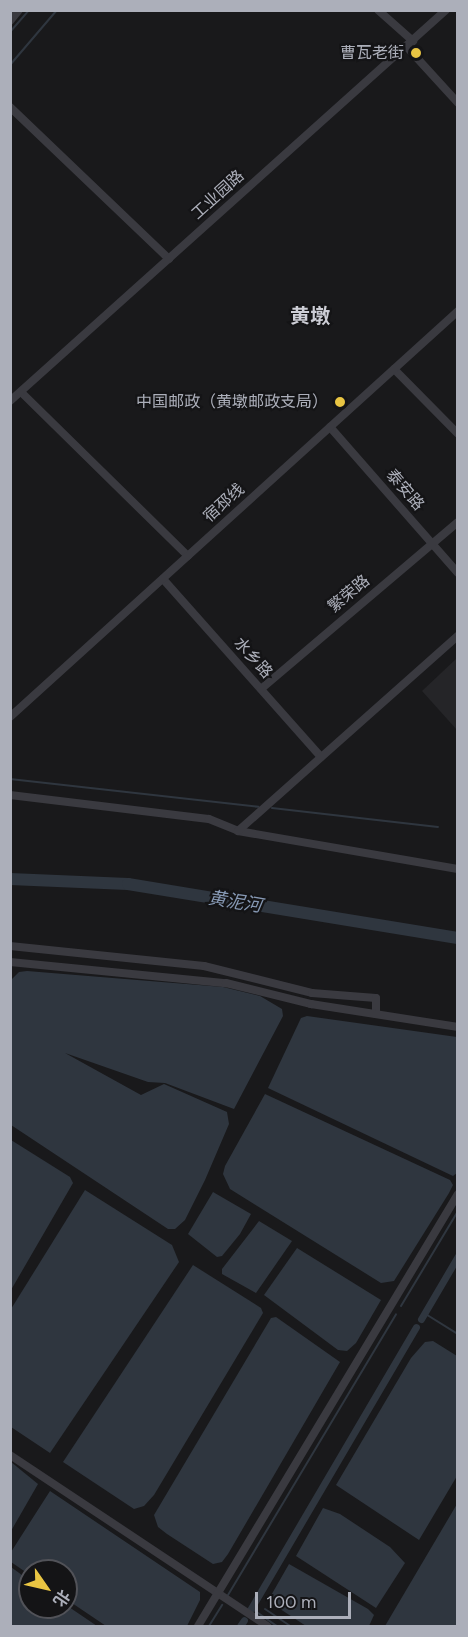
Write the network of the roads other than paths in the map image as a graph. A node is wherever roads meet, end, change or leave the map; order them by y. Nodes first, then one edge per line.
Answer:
1 (19, 10) edge
2 (378, 10) edge
3 (446, 10) edge
4 (10, 21) edge
5 (410, 43) junction
6 (458, 103) edge
7 (10, 107) edge
8 (169, 260) junction
9 (458, 311) edge
10 (394, 369) junction
11 (21, 392) junction
12 (10, 401) edge
13 (330, 427) junction
14 (458, 434) edge
15 (458, 522) edge
16 (432, 544) junction
17 (188, 556) junction
18 (458, 573) edge
19 (163, 579) junction
20 (456, 640) edge
21 (261, 689) junction
22 (10, 717) edge
23 (321, 757) junction
24 (10, 795) edge
25 (238, 831) junction
26 (458, 869) edge
27 (10, 946) edge
28 (10, 963) edge
29 (312, 993) junction
30 (311, 1004) junction
31 (376, 1014) junction
32 (458, 1027) edge
33 (458, 1194) edge
34 (10, 1455) edge
35 (218, 1593) junction
36 (198, 1626) edge
37 (267, 1626) edge

1 - 4 street
2 - 5 street
3 - 5 street, 工业园路
5 - 6 street
5 - 8 street, 工业园路
7 - 8 street
8 - 11 street, 工业园路
9 - 10 street, 宿邳线
10 - 13 street, 宿邳线
10 - 14 street
11 - 12 street, 工业园路
11 - 17 street
13 - 16 street, 泰安路
13 - 17 street, 宿邳线
15 - 16 street, 繁荣路
16 - 18 street, 泰安路
16 - 21 street, 繁荣路
17 - 19 street, 宿邳线
19 - 21 street, 水乡路
19 - 22 street, 宿邳线
20 - 23 street
21 - 23 street, 水乡路
23 - 25 street
24 - 25 street
25 - 26 street
27 - 29 street
28 - 30 street
29 - 30 street
29 - 31 street
30 - 31 street
31 - 32 street
33 - 35 street
34 - 35 street
35 - 36 street
35 - 37 street

